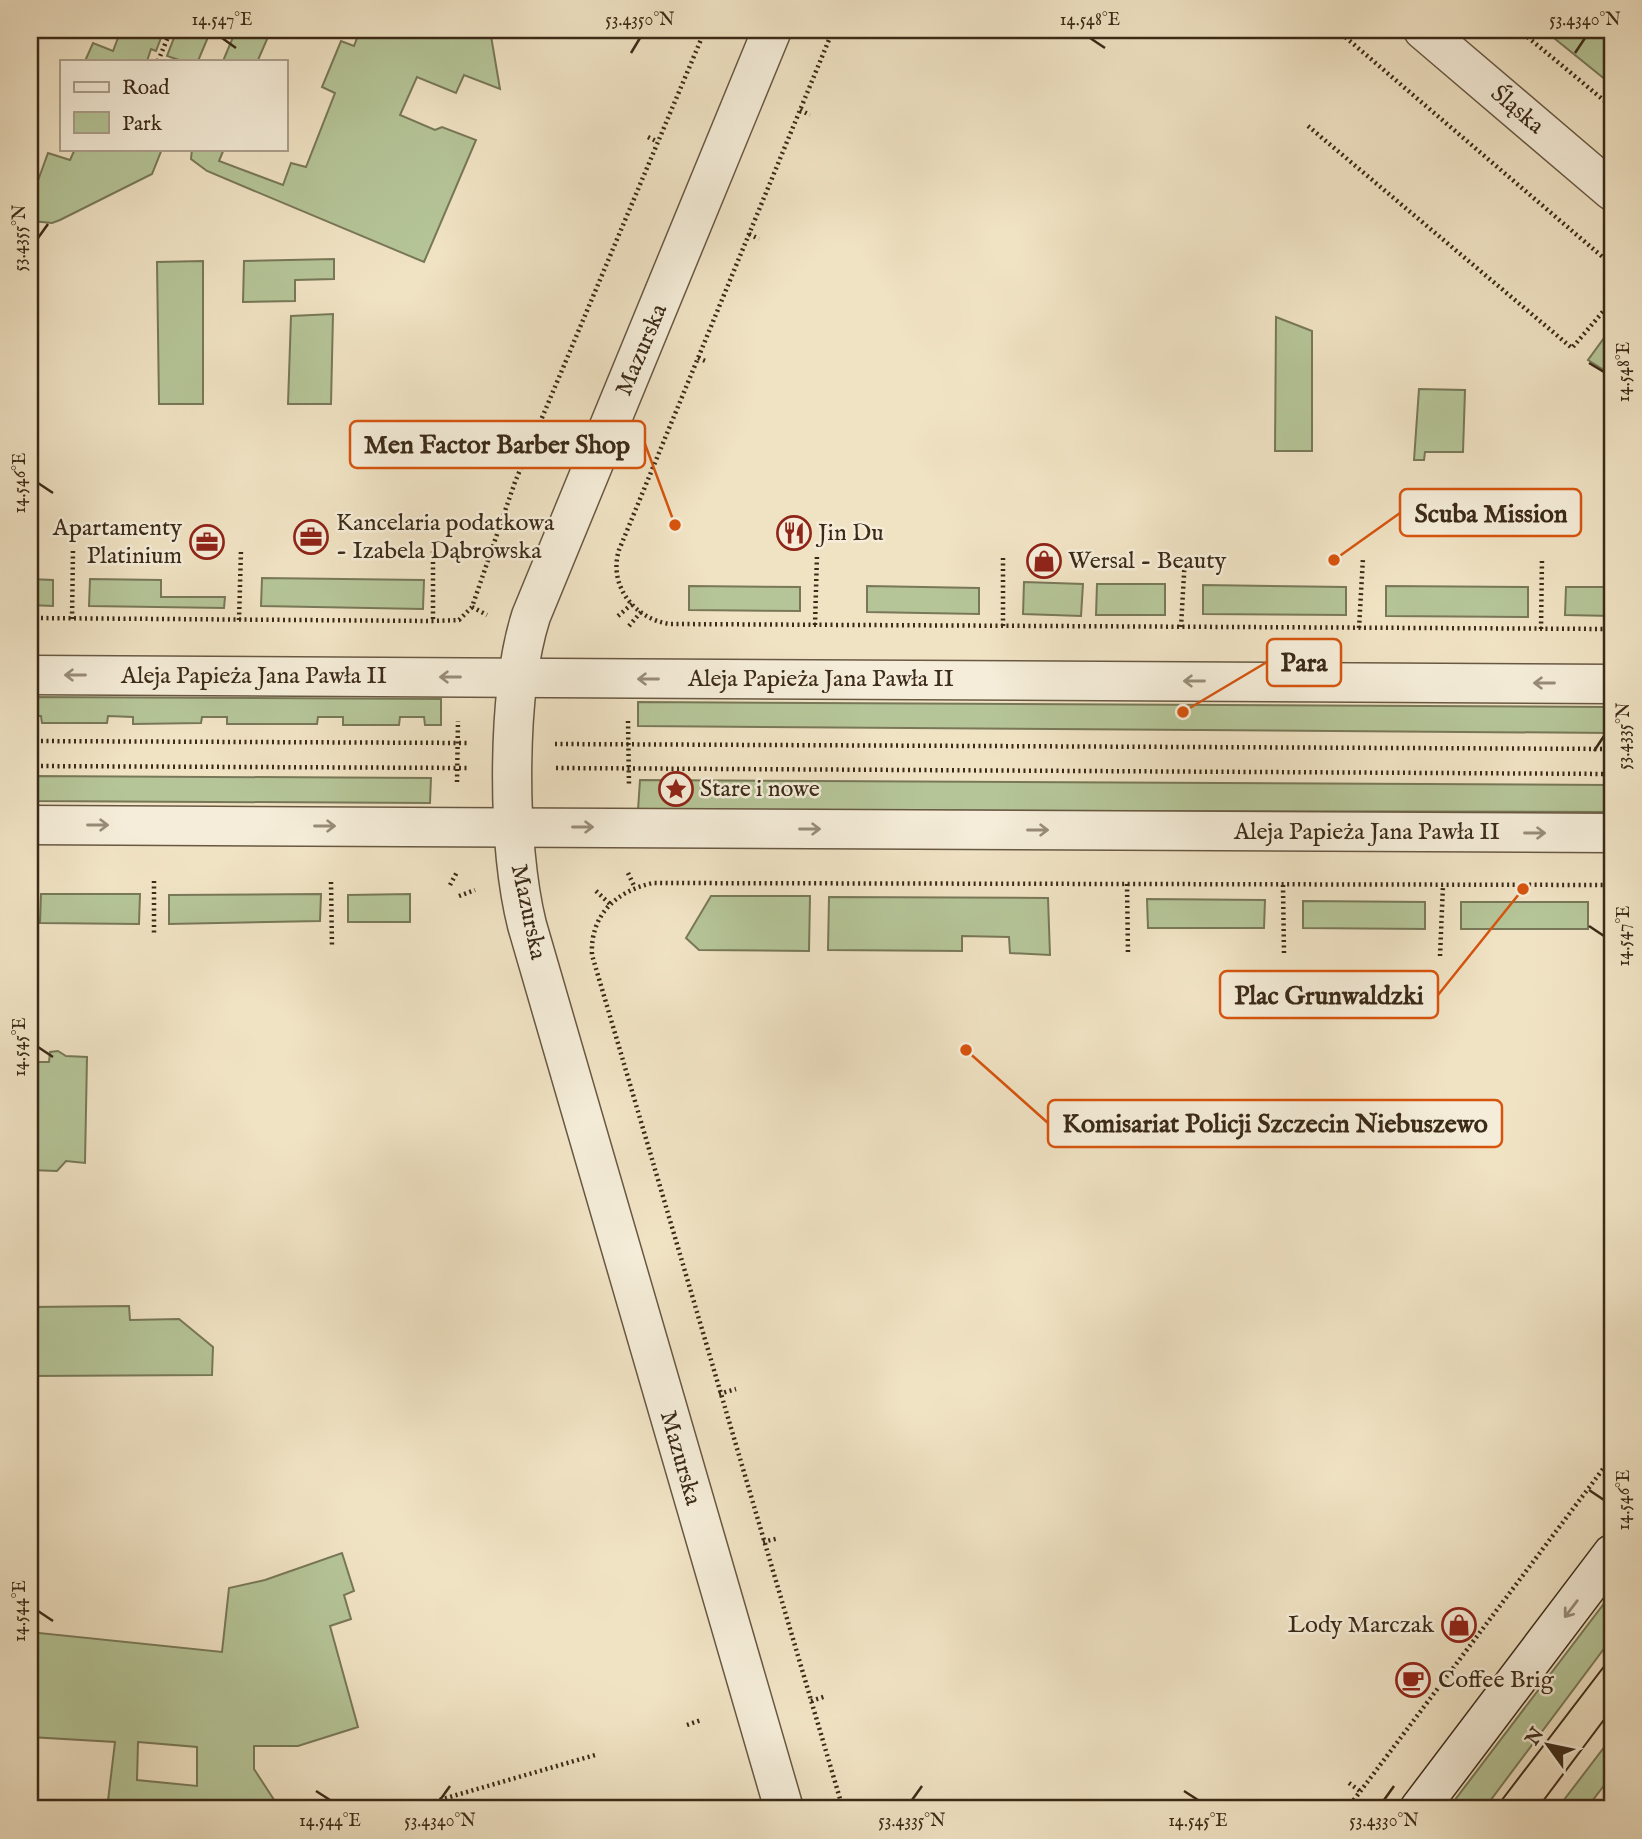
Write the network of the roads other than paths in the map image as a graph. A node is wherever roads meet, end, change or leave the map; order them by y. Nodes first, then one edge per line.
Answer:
1 (772, 30) edge
2 (1423, 30) edge
3 (1612, 191) edge
4 (30, 675) edge
5 (518, 678) junction
6 (1612, 684) edge
7 (30, 825) edge
8 (514, 827) junction
9 (1612, 833) edge
10 (1612, 1554) edge
11 (784, 1809) edge
12 (1419, 1809) edge

1 - 5 street, Mazurska
2 - 3 street, Śląska
5 -> 4 street, Aleja Papieża Jana Pawła II
6 -> 5 street, Aleja Papieża Jana Pawła II
5 - 8 street, Mazurska
7 -> 8 street, Aleja Papieża Jana Pawła II
8 -> 9 street, Aleja Papieża Jana Pawła II
8 - 11 street, Mazurska
10 -> 12 street

